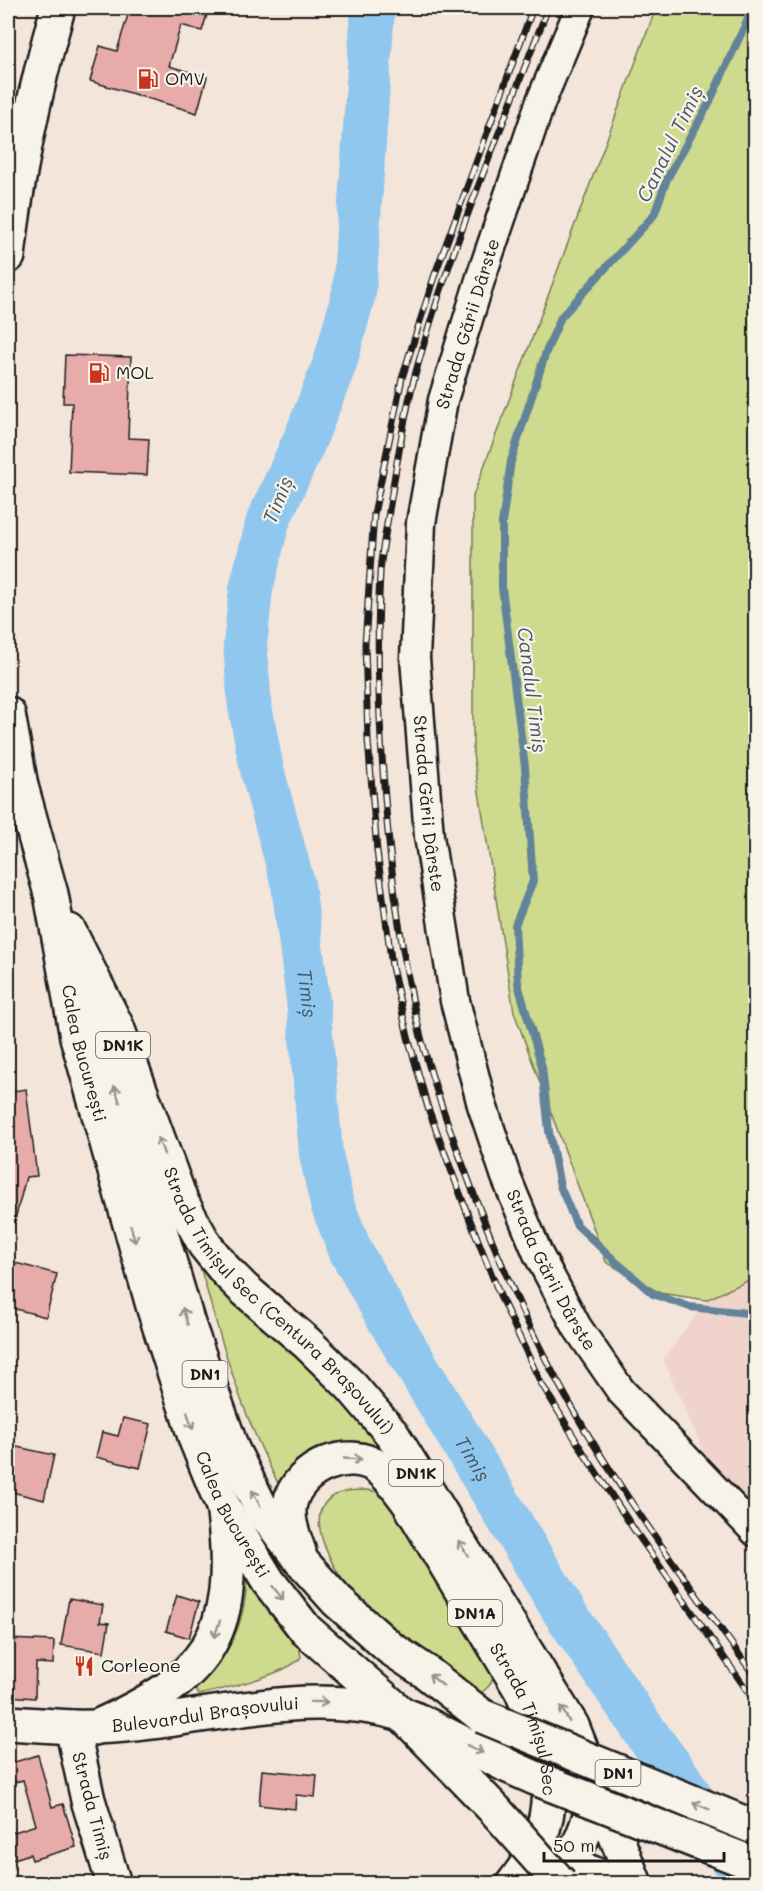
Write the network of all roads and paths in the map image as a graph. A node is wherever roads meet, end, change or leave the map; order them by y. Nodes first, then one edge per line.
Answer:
1 (58, 8) edge
2 (580, 8) edge
3 (8, 256) edge
4 (8, 714) edge
5 (51, 894) junction
6 (224, 1509) junction
7 (756, 1532) edge
8 (302, 1562) junction
9 (404, 1715) junction
10 (8, 1723) edge
11 (83, 1727) junction
12 (597, 1787) junction
13 (756, 1828) edge
14 (756, 1865) edge
15 (552, 1872) edge
16 (114, 1884) edge
17 (513, 1884) edge
18 (617, 1884) edge
19 (635, 1884) edge

1 - 3 main road
2 - 7 street, Strada Gării Dârste
4 - 5 main road, Calea București / DN1
5 -> 6 main road, Calea București / DN1
8 -> 5 main road, Calea București / DN1
12 -> 5 main road, Strada Timișul Sec (Centura Brașovului) / DN1K
6 -> 9 main road, Calea București / DN1
6 -> 11 main road
13 -> 8 main road, Calea București / DN1, bridge
8 -> 15 main road, Strada Timișul Sec / DN1A
11 -> 9 main road, Bulevardul Brașovului
9 -> 14 main road, Calea București / DN1, bridge
9 - 15 main road, bridge
10 - 11 main road, Bulevardul Brașovului
11 - 16 main road, Strada Timiș
12 - 15 main road, DN1A
12 - 19 main road, Strada Timișul Sec (Centura Brașovului) / DN1K
15 - 17 main road, Strada Timișul Sec / DN1A
15 - 18 main road

